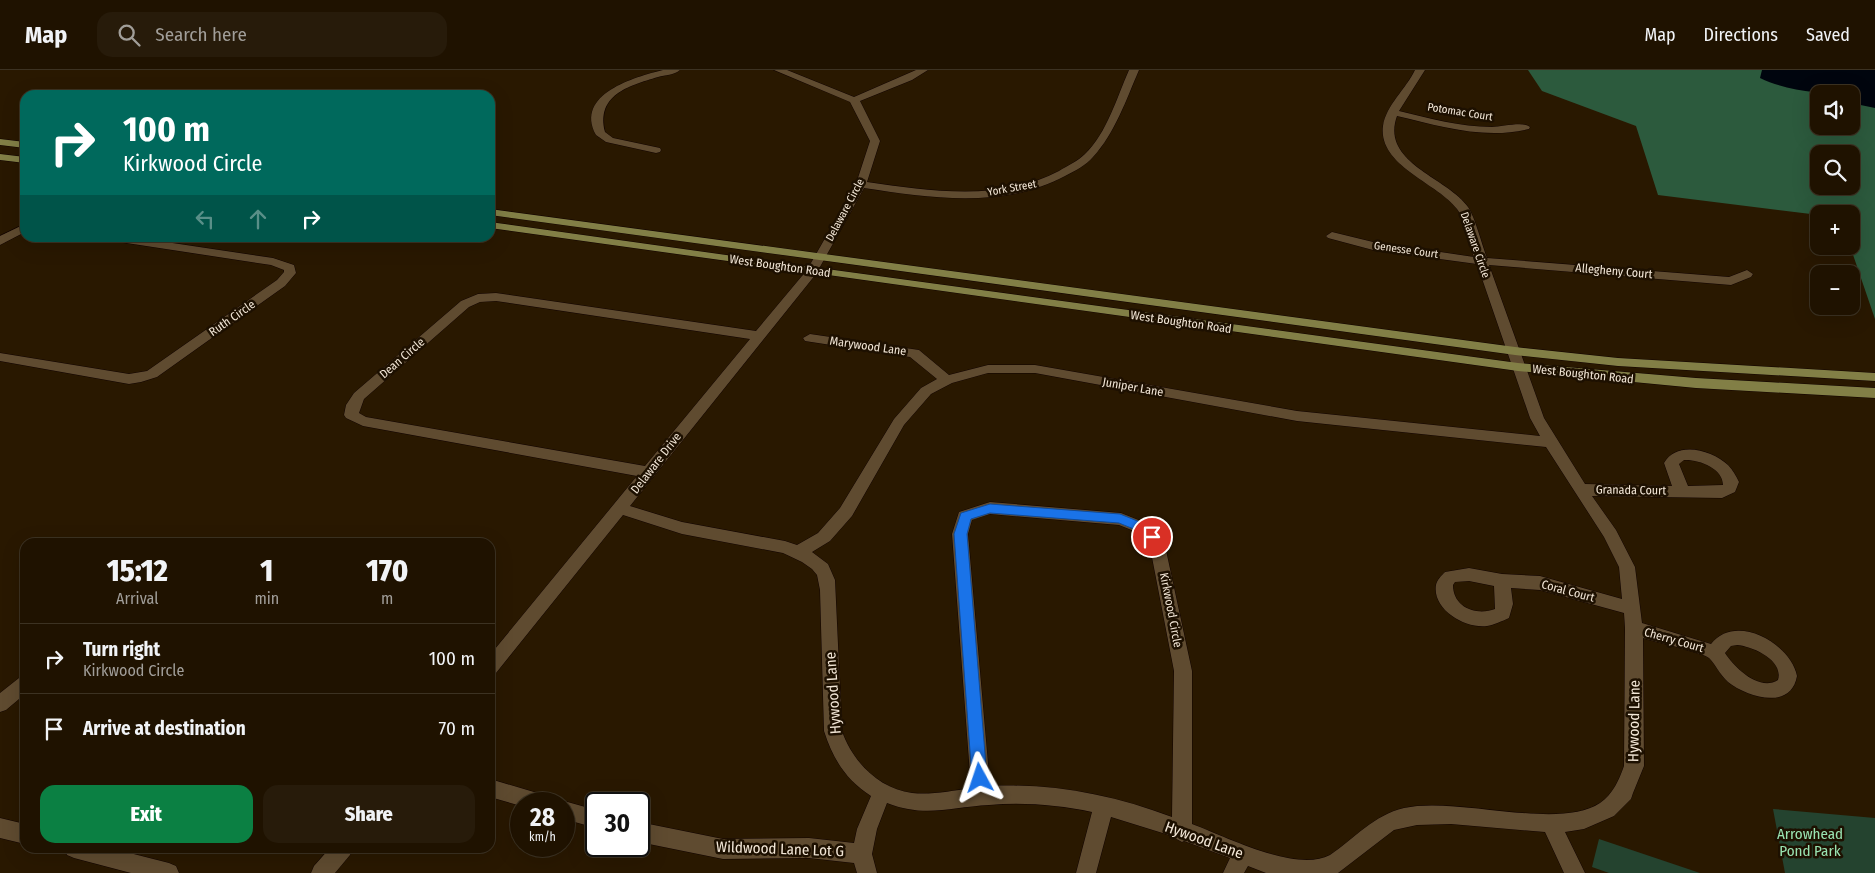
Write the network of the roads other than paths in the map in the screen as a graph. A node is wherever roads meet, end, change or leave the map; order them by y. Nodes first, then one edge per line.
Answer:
1 (675, 70) edge
2 (779, 70) edge
3 (922, 70) edge
4 (1134, 70) edge
5 (1420, 70) edge
6 (854, 100) junction
7 (1392, 112) junction
8 (1525, 126) dead end
9 (0, 142) edge
10 (20, 144) edge
11 (656, 150) dead end
12 (0, 157) edge
13 (20, 159) edge
14 (860, 184) junction
15 (495, 213) edge
16 (495, 226) edge
17 (20, 230) edge
18 (1332, 236) dead end
19 (0, 241) edge
20 (146, 242) edge
21 (820, 258) junction
22 (1480, 261) junction
23 (812, 272) junction
24 (1747, 274) dead end
25 (759, 336) junction
26 (810, 338) dead end
27 (0, 357) edge
28 (1516, 359) junction
29 (1875, 377) edge
30 (947, 380) junction
31 (1875, 393) edge
32 (1551, 442) junction
33 (647, 472) junction
34 (1580, 490) junction
35 (1682, 491) dead end
36 (621, 509) junction
37 (799, 552) junction
38 (1502, 581) dead end
39 (1633, 609) junction
40 (1634, 628) junction
41 (1715, 652) dead end
42 (495, 657) edge
43 (20, 687) edge
44 (0, 704) edge
45 (495, 789) edge
46 (882, 792) junction
47 (510, 794) edge
48 (981, 796) junction
49 (1104, 805) junction
50 (1551, 824) junction
51 (0, 828) edge
52 (1182, 832) junction
53 (20, 833) edge
54 (650, 836) edge
55 (93, 853) edge
56 (339, 853) edge
57 (1243, 854) junction
58 (865, 863) edge
59 (1326, 871) edge
60 (170, 873) edge
61 (321, 873) edge
62 (1086, 873) edge
63 (1233, 873) edge
64 (1576, 873) edge

1 - 11 street
2 - 6 street
3 - 6 street
4 - 14 street, York Street
5 - 7 street, Delaware Circle
6 - 14 street, Delaware Circle
7 - 8 street, Potomac Court
7 - 22 street, Delaware Circle
9 - 10 main road
12 - 13 main road
14 - 21 street, Delaware Circle
15 - 21 main road, West Boughton Road
16 - 23 main road, West Boughton Road
17 - 19 street
18 - 22 street, Genesse Court
20 - 27 street, Ruth Circle
21 - 23 street, Delaware Drive
21 - 28 main road, West Boughton Road
22 - 24 street, Allegheny Court
22 - 28 street, Delaware Circle
23 - 25 street, Delaware Drive
23 - 28 main road, West Boughton Road
25 - 33 street, Delaware Drive
25 - 33 street, Dean Circle
26 - 30 street, Marywood Lane
28 - 29 main road, West Boughton Road
28 - 31 main road, West Boughton Road
28 - 32 street, Hywood Lane
30 - 32 street, Juniper Lane
30 - 37 street, Juniper Lane
32 - 34 street, Hywood Lane
33 - 36 street, Delaware Drive
34 - 35 street, Granada Court
34 - 39 street, Hywood Lane
36 - 37 street, Hywood Lane
36 - 42 street, Delaware Drive
37 - 46 street, Hywood Lane
38 - 39 street, Coral Court
39 - 40 street, Hywood Lane
40 - 41 street, Cherry Court
40 - 50 street, Hywood Lane
43 - 44 street
45 - 47 street
46 - 48 street, Hywood Lane
46 - 58 street
48 - 49 street, Hywood Lane
48 - 52 street, Kirkwood Circle
49 - 52 street, Hywood Lane
49 - 62 street
50 - 59 street, Hywood Lane
50 - 64 street
51 - 53 street
52 - 57 street, Hywood Lane
54 - 58 street, Wildwood Lane Lot G
55 - 60 street
56 - 61 street
57 - 59 street, Hywood Lane
57 - 63 street

